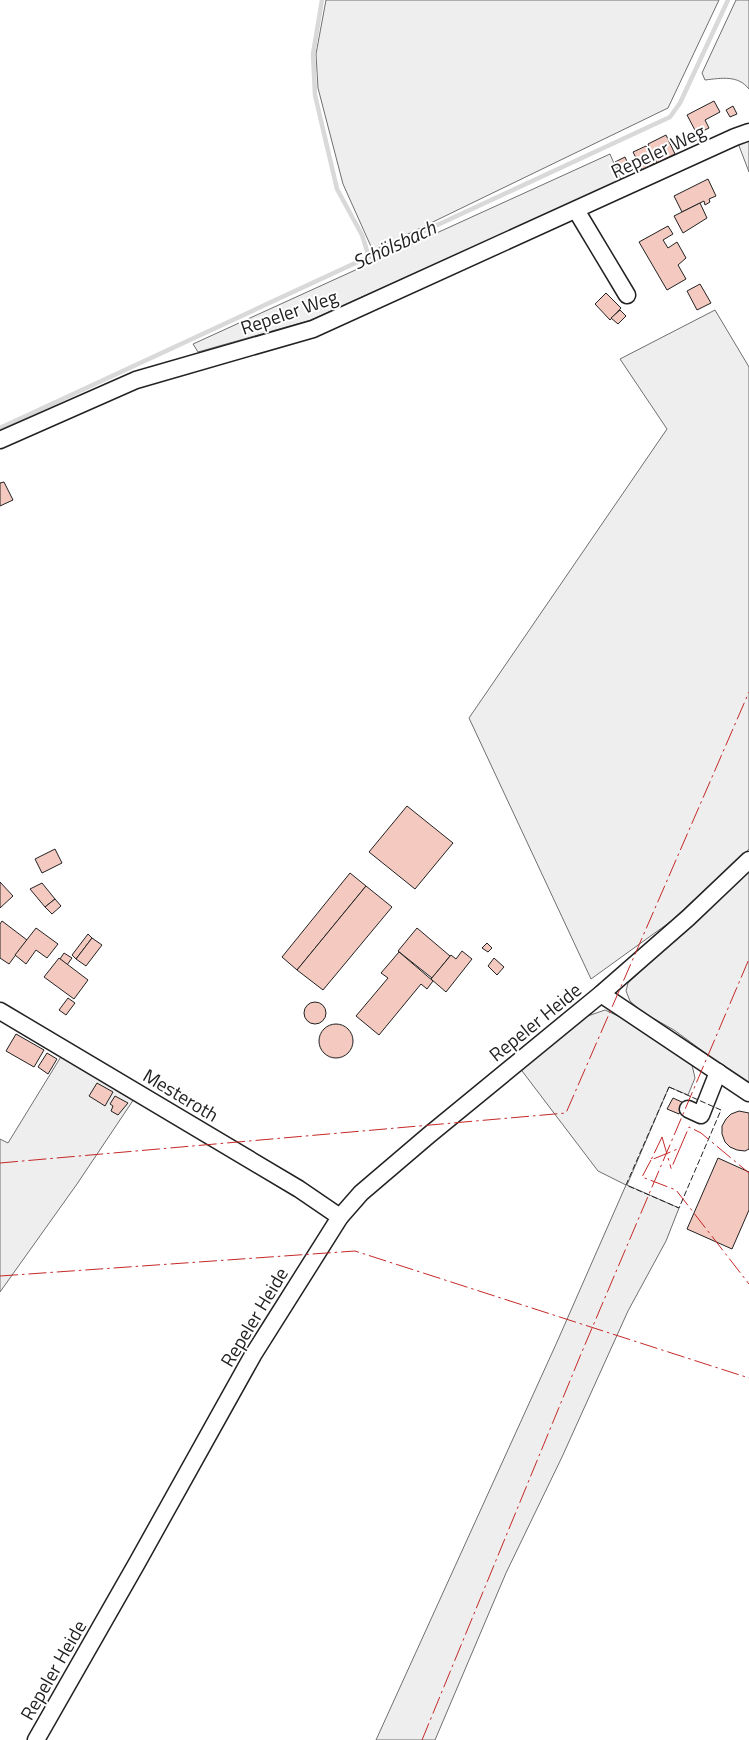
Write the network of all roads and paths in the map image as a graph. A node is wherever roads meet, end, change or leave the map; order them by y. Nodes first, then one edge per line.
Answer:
1 (749, 132) edge
2 (576, 210) junction
3 (627, 295) dead end
4 (0, 440) edge
5 (749, 860) edge
6 (601, 994) junction
7 (0, 1011) edge
8 (718, 1072) junction
9 (749, 1093) edge
10 (688, 1109) dead end
11 (340, 1217) junction
12 (36, 1740) edge

1 - 2 street, Repeler Weg
2 - 3 street
2 - 4 street, Repeler Weg
5 - 6 street, Repeler Heide
6 - 8 street, Repeler Heide
6 - 11 street, Repeler Heide
7 - 11 street, Mesteroth
8 - 9 street, Repeler Heide
8 - 10 street
11 - 12 street, Repeler Heide

